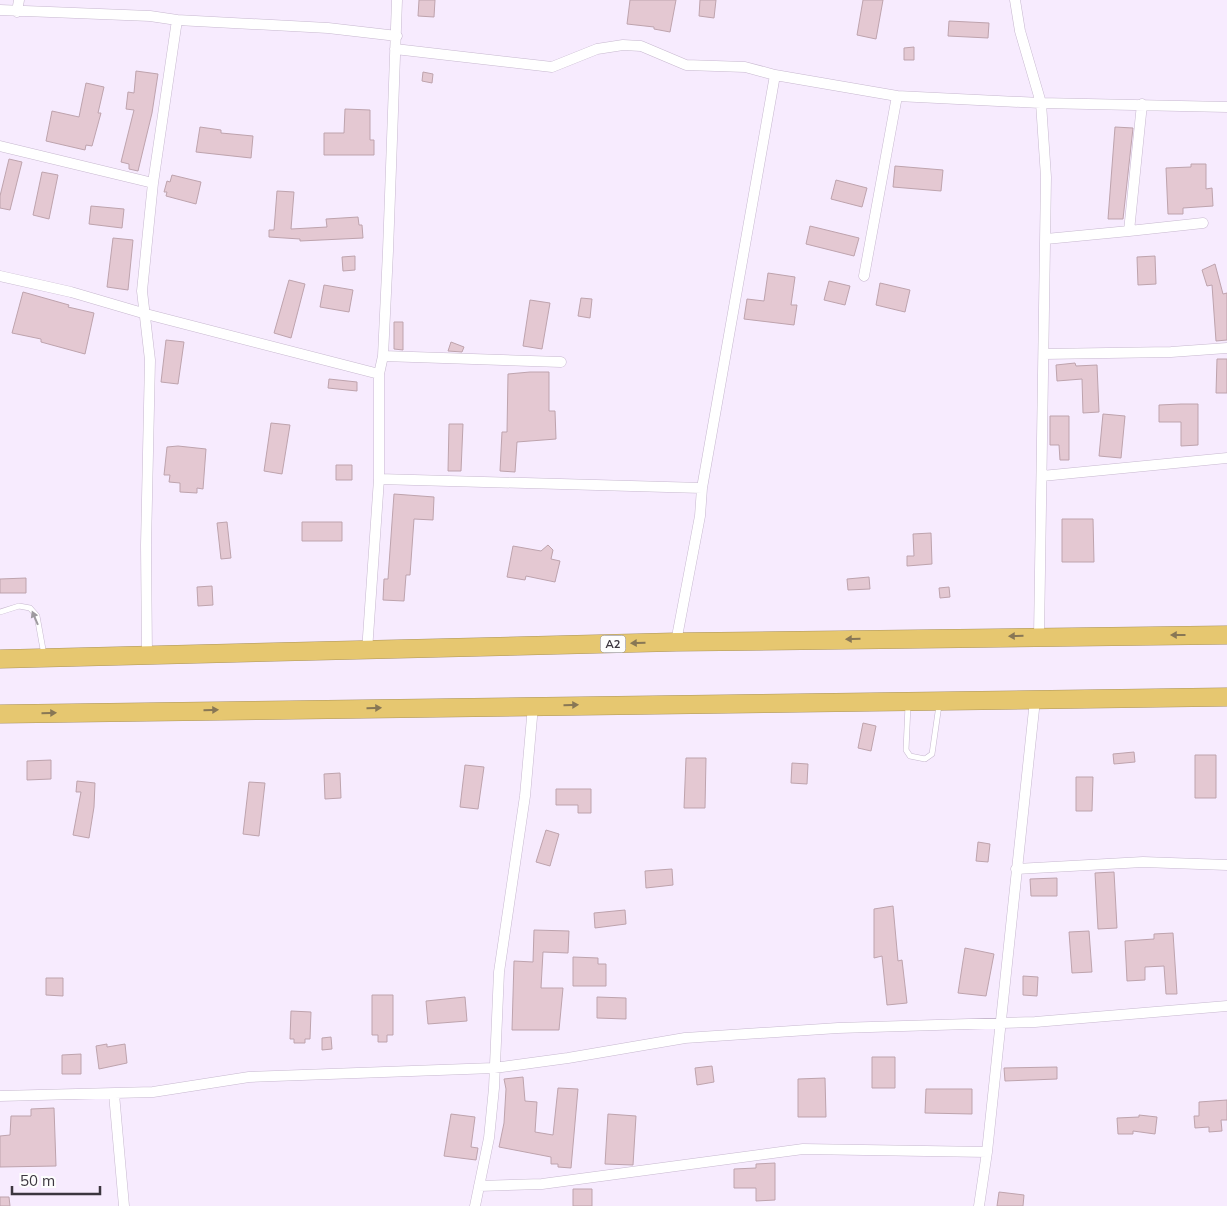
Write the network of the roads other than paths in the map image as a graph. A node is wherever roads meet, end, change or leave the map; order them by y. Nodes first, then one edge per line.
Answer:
1 (18, 0) edge
2 (397, 0) edge
3 (1015, 0) edge
4 (0, 10) edge
5 (17, 12) junction
6 (176, 20) junction
7 (397, 36) junction
8 (395, 49) junction
9 (775, 75) junction
10 (897, 96) junction
11 (1041, 103) junction
12 (1142, 104) junction
13 (1227, 107) edge
14 (0, 146) edge
15 (153, 183) junction
16 (1203, 223) dead end
17 (1129, 231) junction
18 (1046, 238) junction
19 (0, 276) edge
20 (864, 276) dead end
21 (146, 314) junction
22 (1227, 348) edge
23 (1044, 354) junction
24 (383, 356) junction
25 (561, 362) dead end
26 (379, 374) junction
27 (1227, 458) edge
28 (1042, 476) junction
29 (379, 479) junction
30 (702, 488) junction
31 (0, 612) edge
32 (1227, 635) edge
33 (1039, 636) junction
34 (676, 642) junction
35 (367, 651) junction
36 (147, 656) junction
37 (44, 658) junction
38 (0, 659) edge
39 (1227, 697) edge
40 (1035, 700) junction
41 (940, 701) junction
42 (908, 702) junction
43 (533, 706) junction
44 (0, 714) edge
45 (1227, 865) edge
46 (1016, 869) junction
47 (1227, 1006) edge
48 (1000, 1023) junction
49 (494, 1068) junction
50 (114, 1094) junction
51 (0, 1096) edge
52 (987, 1152) junction
53 (479, 1186) junction
54 (124, 1206) edge
55 (475, 1206) edge
56 (979, 1206) edge

1 - 5 street
2 - 7 street
3 - 11 street
4 - 5 street
5 - 6 street
6 - 7 street
6 - 15 street
7 - 8 street
8 - 9 street
8 - 24 street
9 - 10 street
9 - 30 street
10 - 11 street
10 - 20 street
11 - 12 street
11 - 18 street
12 - 13 street
12 - 17 street
14 - 15 street
15 - 21 street
16 - 17 street
17 - 18 street
18 - 23 street
19 - 21 street
21 - 26 street
21 - 36 street
22 - 23 street
23 - 28 street
24 - 25 street
24 - 26 street
26 - 29 street
27 - 28 street
28 - 33 street
29 - 30 street
29 - 35 street
30 - 34 street
37 -> 31 lane
32 -> 33 highway, A2
33 -> 34 highway, A2
34 -> 35 highway, A2
35 - 36 highway, A2
36 - 37 highway, A2
37 - 38 highway, A2
39 - 40 highway
40 - 41 highway
40 - 46 street
41 - 42 highway
41 - 42 lane
43 -> 42 highway
44 -> 43 highway
43 - 49 street
45 - 46 street
46 - 48 street
47 - 48 street
48 - 49 street
48 - 52 street
49 - 50 street
49 - 53 street
50 - 51 street
50 - 54 street
52 - 53 street
52 - 56 street
53 - 55 street

